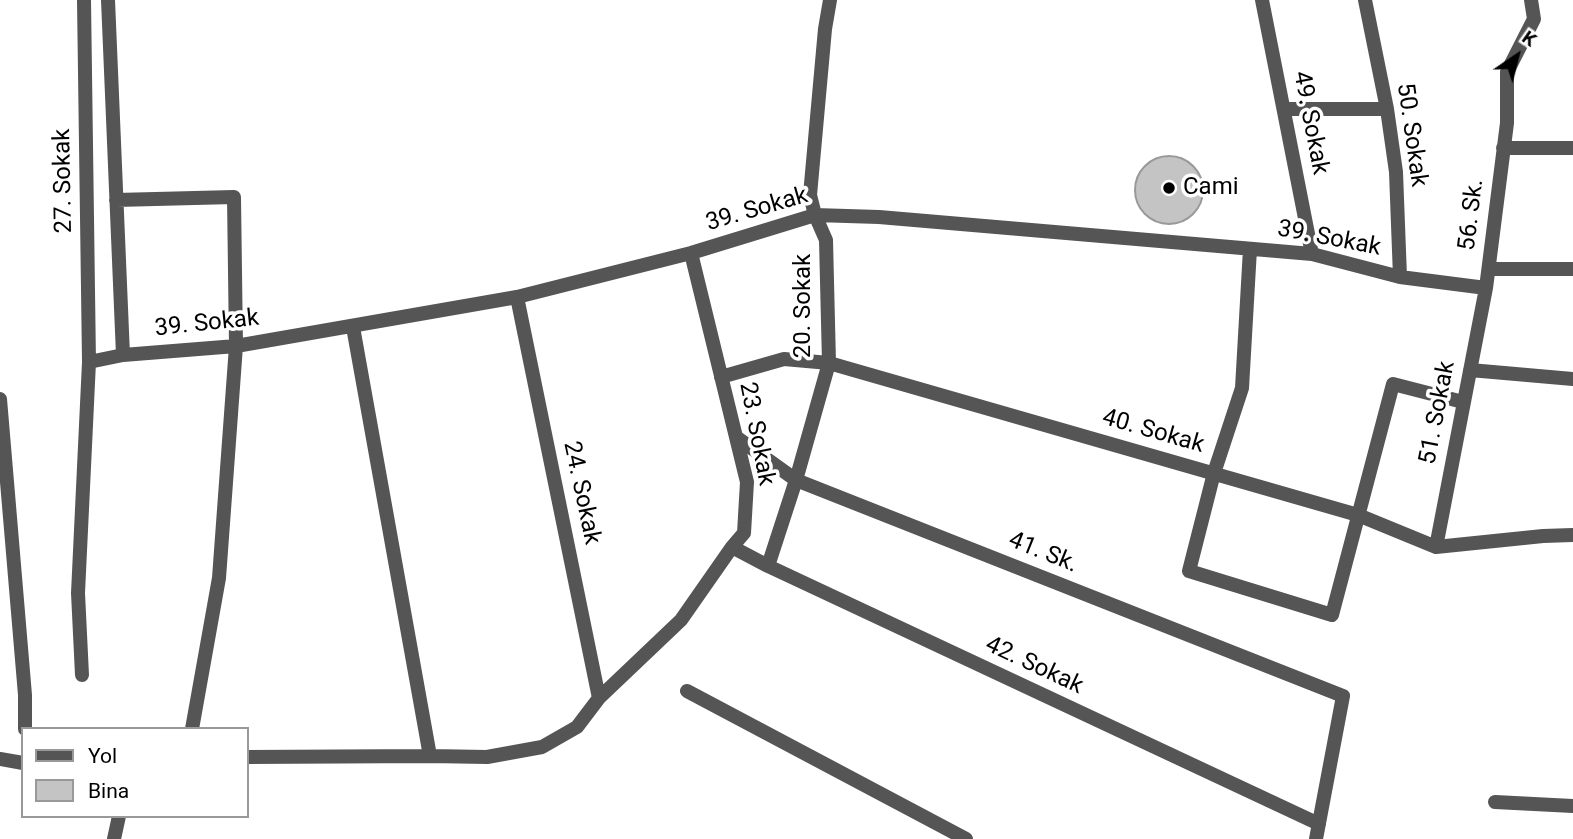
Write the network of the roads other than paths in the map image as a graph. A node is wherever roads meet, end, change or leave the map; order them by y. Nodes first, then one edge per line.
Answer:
1 (84, 0) edge
2 (108, 0) edge
3 (830, 0) edge
4 (1262, 0) edge
5 (1365, 0) edge
6 (1531, 0) edge
7 (1284, 109) junction
8 (1387, 109) junction
9 (1503, 148) junction
10 (1573, 148) edge
11 (117, 200) junction
12 (815, 215) junction
13 (1250, 249) junction
14 (691, 253) junction
15 (1312, 254) junction
16 (1489, 269) junction
17 (1573, 269) edge
18 (1400, 277) junction
19 (1486, 288) junction
20 (517, 297) junction
21 (353, 327) junction
22 (236, 346) junction
23 (123, 355) junction
24 (89, 362) junction
25 (829, 363) junction
26 (1470, 370) junction
27 (721, 377) junction
28 (1573, 379) edge
29 (0, 399) edge
30 (1464, 402) junction
31 (736, 437) junction
32 (1214, 473) junction
33 (796, 480) junction
34 (1358, 515) junction
35 (1573, 534) edge
36 (732, 547) junction
37 (1436, 547) junction
38 (768, 566) junction
39 (82, 675) dead end
40 (687, 691) dead end
41 (599, 698) junction
42 (25, 727) edge
43 (192, 727) edge
44 (430, 755) junction
45 (248, 757) edge
46 (0, 759) edge
47 (21, 763) edge
48 (1495, 802) dead end
49 (1573, 806) edge
50 (119, 818) edge
51 (1317, 832) edge
52 (114, 839) edge
53 (966, 839) edge

1 - 24 street, 27. Sokak
2 - 11 street
3 - 12 street, 20. Sokak
4 - 7 street, 49. Sokak
5 - 8 street, 50. Sokak
6 - 9 street, 56. Sk.
7 - 8 street
7 - 15 street, 49. Sokak
8 - 18 street, 50. Sokak
9 - 10 street, 56. Sk.
9 - 16 street, 56. Sk.
11 - 22 street
11 - 23 street
12 - 13 street, 39. Sokak
12 - 14 street, 39. Sokak
12 - 25 street, 20. Sokak
13 - 15 street, 39. Sokak
13 - 32 street
14 - 20 street, 39. Sokak
14 - 27 street, 23. Sokak
15 - 18 street, 39. Sokak
16 - 17 street
16 - 19 street, 56. Sk.
18 - 19 street, 39. Sokak
19 - 26 street, 51. Sokak
20 - 21 street, 39. Sokak
20 - 41 street, 24. Sokak
21 - 22 street, 39. Sokak
21 - 44 street
22 - 23 street, 39. Sokak
22 - 43 street
23 - 24 street, 39. Sokak
24 - 39 street, 27. Sokak
25 - 27 street, 40. Sokak
25 - 32 street, 40. Sokak
25 - 33 street, 20. Sokak
26 - 28 street
26 - 30 street, 51. Sokak
27 - 31 street, 23. Sokak
29 - 42 street
30 - 34 street
30 - 37 street, 51. Sokak
31 - 33 street, 41. Sk.
31 - 36 street, 23. Sokak
32 - 34 street, 40. Sokak
32 - 34 street
33 - 38 street, 20. Sokak
33 - 51 street, 41. Sk.
34 - 37 street, 40. Sokak
35 - 37 street, 40. Sokak
36 - 38 street, 42. Sokak
36 - 41 street, 23. Sokak
38 - 51 street, 42. Sokak
40 - 53 street
41 - 44 street, 23. Sokak
44 - 45 street, 23. Sokak
46 - 47 street
48 - 49 street
50 - 52 street

